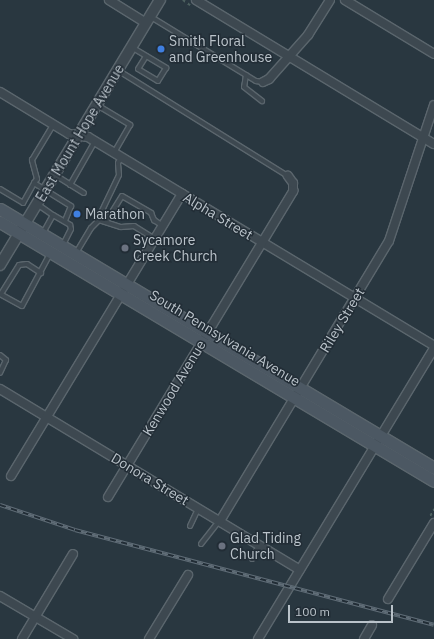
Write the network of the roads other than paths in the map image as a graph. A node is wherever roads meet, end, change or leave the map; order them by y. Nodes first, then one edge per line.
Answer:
1 (109, 0) edge
2 (160, 0) edge
3 (196, 0) edge
4 (330, 0) edge
5 (345, 0) edge
6 (148, 20) junction
7 (131, 47) junction
8 (434, 54) edge
9 (146, 56) junction
10 (288, 56) junction
11 (117, 70) junction
12 (246, 75) junction
13 (263, 82) joint
14 (0, 92) edge
15 (262, 101) dead end
16 (97, 104) junction
17 (434, 105) edge
18 (54, 124) junction
19 (79, 135) junction
20 (423, 138) junction
21 (95, 141) junction
22 (434, 144) edge
23 (118, 155) junction
24 (55, 174) junction
25 (288, 176) joint
26 (34, 183) junction
27 (70, 185) junction
28 (0, 189) edge
29 (46, 190) junction
30 (84, 193) dead end
31 (182, 194) junction
32 (37, 204) junction
33 (0, 209) edge
34 (53, 215) junction
35 (107, 220) junction
36 (65, 221) junction
37 (97, 221) junction
38 (0, 222) edge
39 (25, 224) junction
40 (163, 226) junction
41 (19, 233) junction
42 (42, 234) junction
43 (155, 239) junction
44 (262, 242) junction
45 (63, 245) junction
46 (51, 252) junction
47 (76, 253) junction
48 (0, 265) edge
49 (41, 273) junction
50 (126, 288) junction
51 (0, 294) edge
52 (355, 298) junction
53 (209, 332) junction
54 (202, 342) junction
55 (434, 347) edge
56 (0, 355) edge
57 (0, 373) edge
58 (0, 389) edge
59 (298, 392) junction
60 (47, 417) junction
61 (379, 441) junction
62 (127, 466) junction
63 (434, 468) edge
64 (11, 476) dead end
65 (434, 482) edge
66 (108, 497) dead end
67 (198, 508) junction
68 (220, 521) junction
69 (434, 523) edge
70 (190, 526) dead end
71 (201, 544) dead end
72 (259, 545) junction
73 (73, 554) dead end
74 (252, 558) dead end
75 (300, 570) junction
76 (188, 575) dead end
77 (0, 596) edge
78 (388, 599) dead end
79 (36, 617) junction
80 (372, 625) dead end
81 (22, 639) edge
82 (73, 639) edge
83 (149, 639) edge
84 (258, 639) edge
85 (364, 639) edge

1 - 6 street
2 - 6 street, East Mount Hope Avenue
3 - 10 street
4 - 10 street
5 - 8 street
6 - 7 street, East Mount Hope Avenue
6 - 12 lane
7 - 9 lane
7 - 11 street, East Mount Hope Avenue
9 - 9 lane
10 - 13 street
10 - 20 street
11 - 16 street, East Mount Hope Avenue
11 - 25 lane
12 - 13 lane
12 - 15 lane
14 - 18 street, Alpha Street
16 - 19 street, East Mount Hope Avenue
16 - 23 lane
17 - 20 street, Riley Street
18 - 19 street, Alpha Street
18 - 26 lane
19 - 21 street, Alpha Street
19 - 24 street, East Mount Hope Avenue
20 - 22 street
20 - 52 street, Riley Street
21 - 23 street, Alpha Street
21 - 27 lane
23 - 31 street, Alpha Street
23 - 37 lane
24 - 27 lane
24 - 29 street, East Mount Hope Avenue
25 - 44 street, Kenwood Avenue
26 - 28 lane
26 - 29 lane
27 - 30 lane
29 - 32 street, East Mount Hope Avenue
29 - 36 lane
31 - 40 street
31 - 44 street, Alpha Street
32 - 34 lane
32 - 39 street, East Mount Hope Avenue
33 - 39 main road, South Pennsylvania Avenue
34 - 36 lane
34 - 42 lane
35 - 37 lane
35 - 40 lane
35 - 43 lane
36 - 45 lane
37 - 47 lane
38 - 41 main road, South Pennsylvania Avenue
39 - 41 street, East Mount Hope Avenue
39 - 42 main road, South Pennsylvania Avenue
40 - 43 street
41 - 46 main road, South Pennsylvania Avenue
41 - 48 street, East Mount Hope Avenue
42 - 45 main road, South Pennsylvania Avenue
43 - 50 street
44 - 52 street, Alpha Street
44 - 53 street, Kenwood Avenue
45 - 47 main road, South Pennsylvania Avenue
46 - 49 lane
46 - 50 main road, South Pennsylvania Avenue
47 - 50 main road, South Pennsylvania Avenue
49 - 51 lane
49 - 51 lane
50 - 53 main road, South Pennsylvania Avenue
50 - 54 main road, South Pennsylvania Avenue
50 - 60 street
52 - 55 street, Alpha Street
52 - 59 street, Riley Street
53 - 54 street, Kenwood Avenue
53 - 59 main road, South Pennsylvania Avenue
54 - 59 main road, South Pennsylvania Avenue
54 - 62 street, Kenwood Avenue
55 - 61 street
56 - 57 lane
58 - 60 street, Donora Street
59 - 61 main road, South Pennsylvania Avenue
59 - 68 street, Riley Street
60 - 62 street, Donora Street
60 - 64 street
61 - 63 main road, South Pennsylvania Avenue
61 - 65 main road, South Pennsylvania Avenue
61 - 75 street
62 - 66 street, Kenwood Avenue
62 - 67 street, Donora Street
67 - 68 street, Donora Street
67 - 70 lane
68 - 71 lane
68 - 72 street, Donora Street
69 - 78 street
72 - 74 lane
72 - 75 street, Donora Street
73 - 79 street
75 - 84 street
76 - 83 street
77 - 79 street
79 - 81 street
79 - 82 street
80 - 85 street

